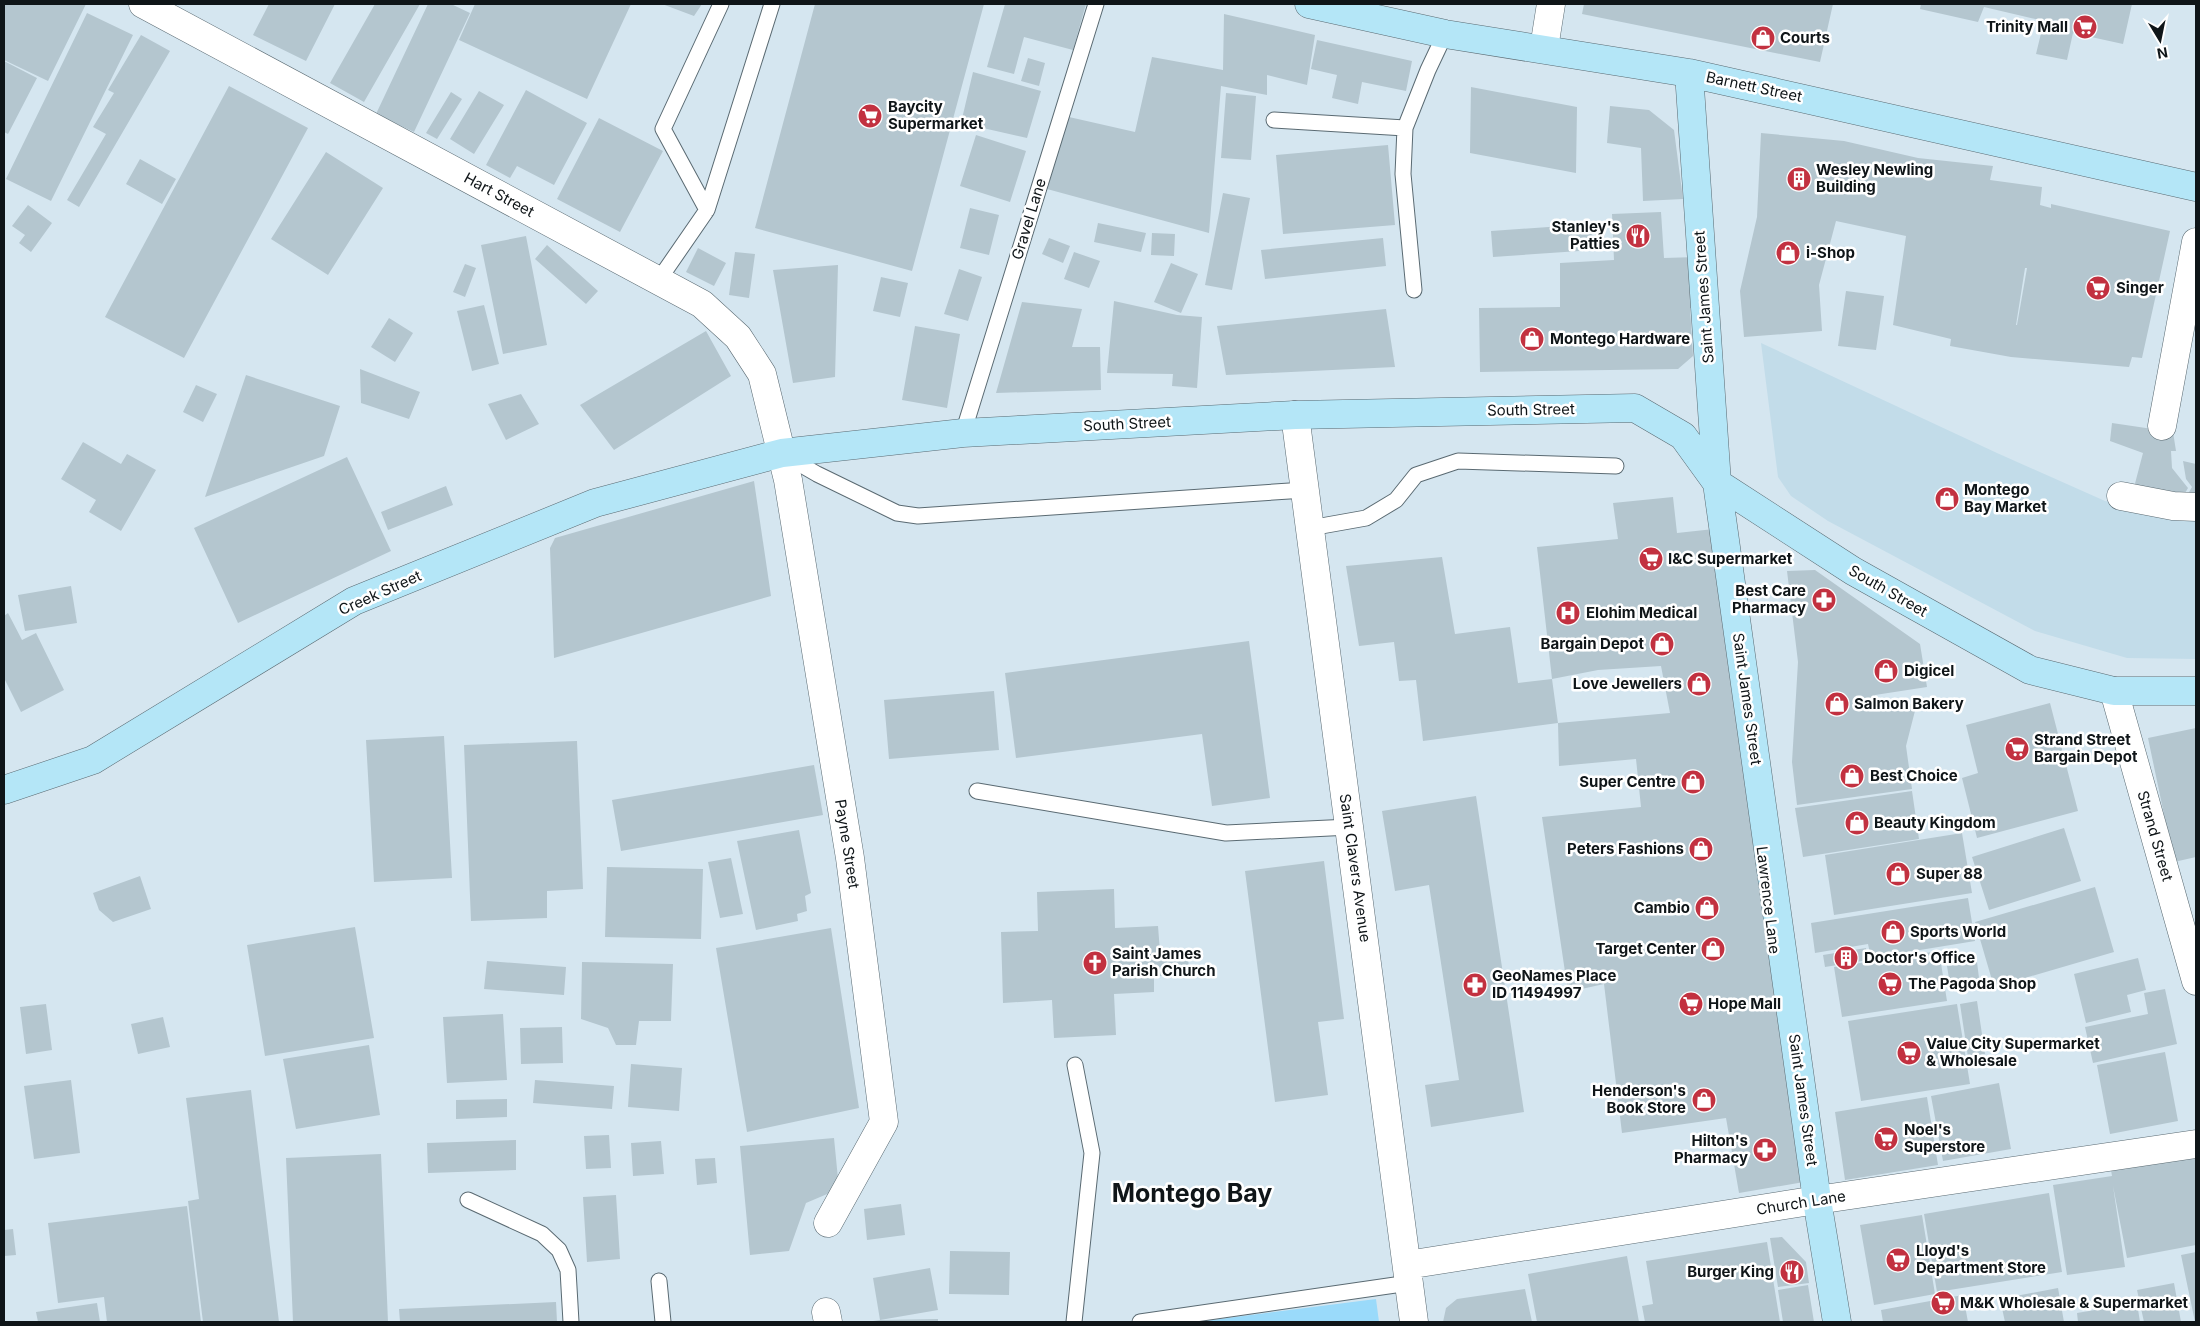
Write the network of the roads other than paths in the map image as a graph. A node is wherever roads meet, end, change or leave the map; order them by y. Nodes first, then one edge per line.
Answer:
1 (143, 4) edge
2 (722, 4) edge
3 (772, 4) edge
4 (1096, 4) edge
5 (1309, 4) edge
6 (1551, 4) edge
7 (1445, 34) junction
8 (1544, 48) junction
9 (1689, 73) junction
10 (1274, 120) dead end
11 (1406, 128) junction
12 (2196, 187) edge
13 (707, 210) junction
14 (2196, 242) edge
15 (658, 281) junction
16 (1414, 290) dead end
17 (1295, 414) junction
18 (2162, 426) dead end
19 (963, 434) junction
20 (782, 453) junction
21 (1616, 466) dead end
22 (1715, 480) junction
23 (1305, 490) junction
24 (2121, 496) dead end
25 (2196, 507) edge
26 (1310, 528) junction
27 (2114, 691) junction
28 (2196, 691) edge
29 (4, 790) edge
30 (977, 791) dead end
31 (1350, 827) junction
32 (2196, 982) edge
33 (1075, 1066) dead end
34 (2196, 1144) edge
35 (468, 1200) dead end
36 (1811, 1201) junction
37 (828, 1223) dead end
38 (1408, 1274) junction
39 (659, 1281) dead end
40 (571, 1322) edge
41 (663, 1322) edge
42 (1074, 1322) edge
43 (1140, 1322) edge
44 (1414, 1322) edge
45 (1825, 1322) edge
46 (1837, 1322) edge

1 - 15 street, Hart Street
2 - 13 lane
3 - 13 lane
4 - 19 lane, Gravel Lane
5 - 7 main road, Barnett Street
6 - 8 street
7 - 8 main road, Barnett Street
7 - 11 lane
8 - 9 main road, Barnett Street
9 - 12 main road, Barnett Street
9 - 22 main road, Saint James Street
10 - 11 lane
11 - 16 lane
13 - 15 lane
14 - 18 street
15 - 20 street, Hart Street
17 - 19 main road, South Street
17 - 22 main road, South Street
17 - 23 street, Saint Clavers Avenue
19 - 20 main road, South Street
20 - 23 lane
20 - 29 main road, Creek Street
20 - 37 street, Payne Street
21 - 26 lane
22 - 27 main road, South Street
22 - 36 main road, Saint James Street
23 - 26 street, Saint Clavers Avenue
24 - 25 street
26 - 31 street, Saint Clavers Avenue
27 - 28 main road, South Street
27 - 32 street, Strand Street
30 - 31 lane
31 - 38 street, Saint Clavers Avenue
33 - 42 lane
34 - 36 street, Church Lane
35 - 40 lane
36 - 38 street, Church Lane
36 - 45 street
36 - 46 main road, Saint James Street
38 - 43 lane
38 - 44 street, Saint Clavers Avenue
39 - 41 lane

